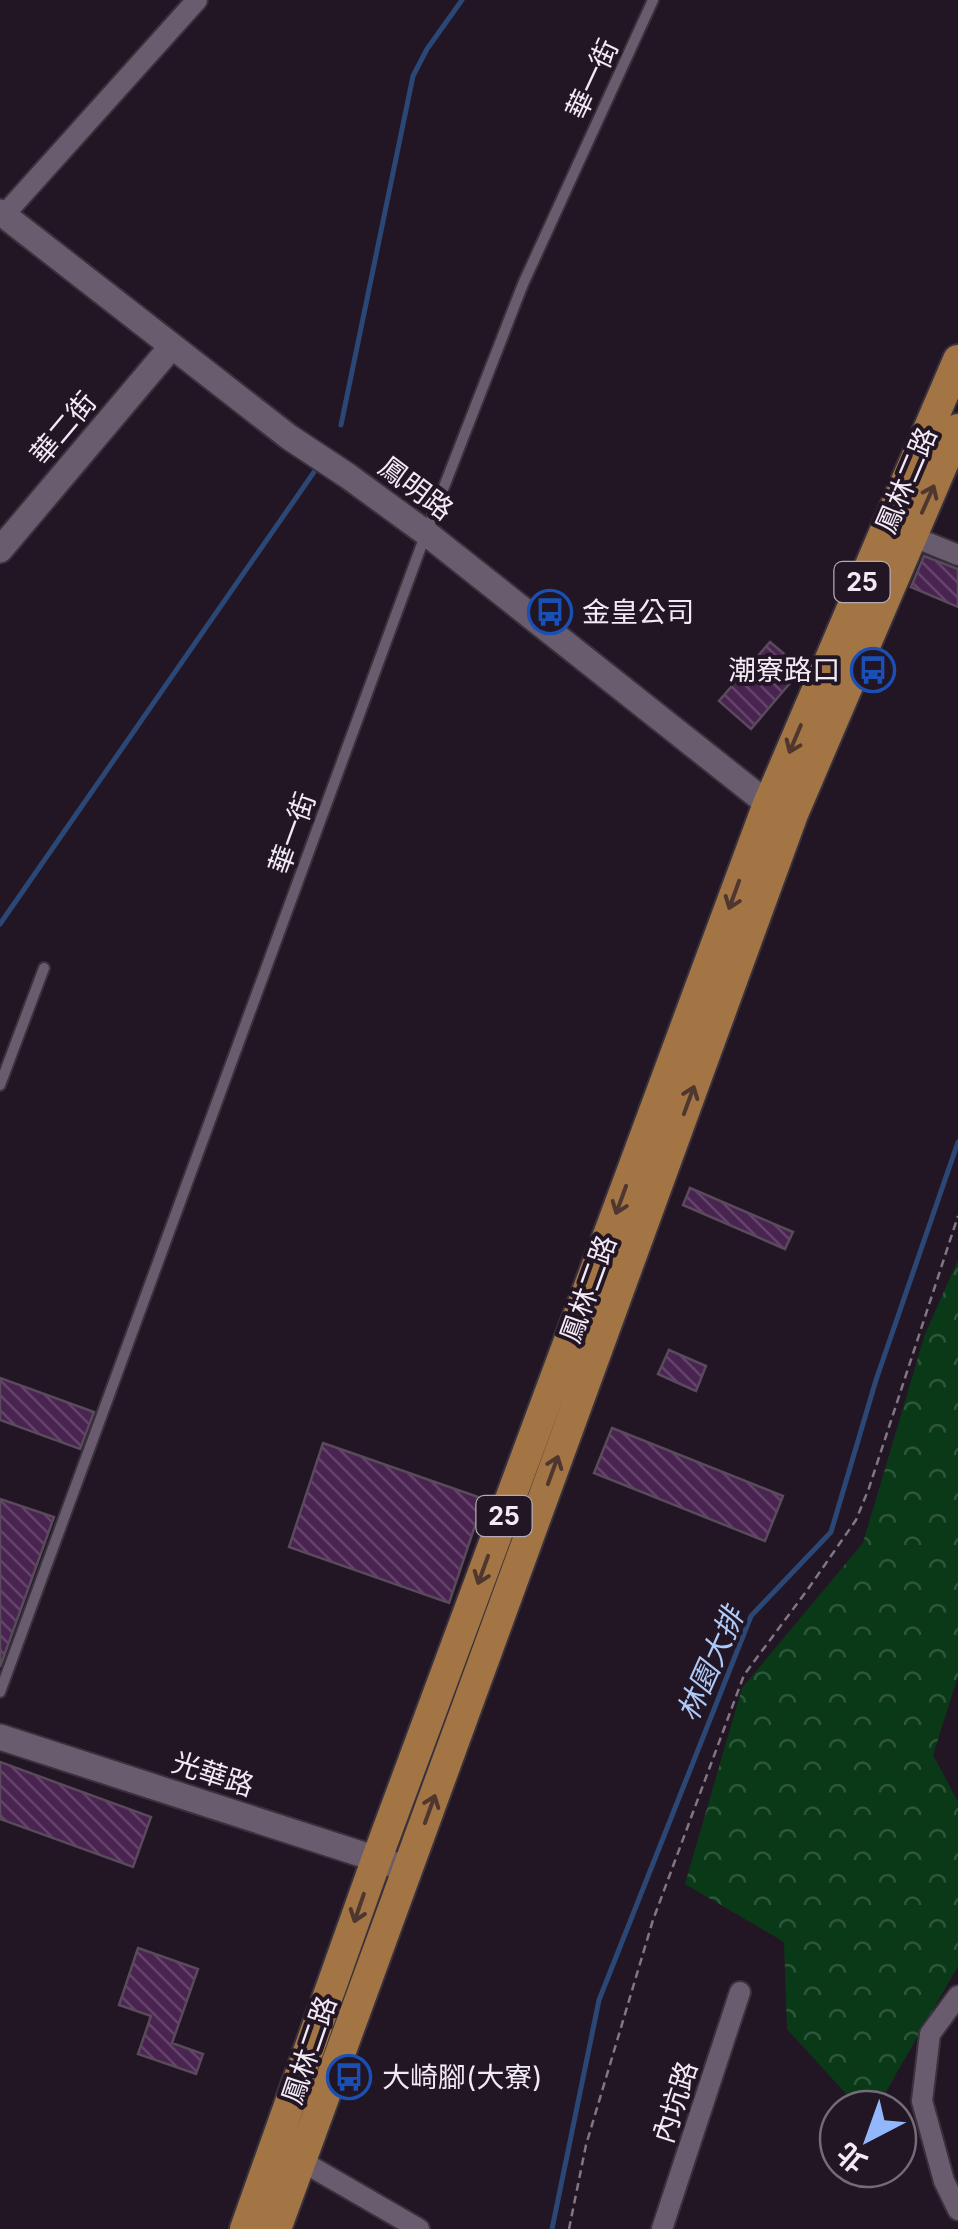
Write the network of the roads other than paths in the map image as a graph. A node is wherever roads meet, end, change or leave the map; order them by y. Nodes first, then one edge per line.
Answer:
1 (197, 0) edge
2 (653, 0) edge
3 (2, 214) edge
4 (172, 346) junction
5 (958, 360) edge
6 (958, 429) edge
7 (899, 531) junction
8 (426, 532) junction
9 (0, 550) edge
10 (958, 554) edge
11 (781, 809) junction
12 (44, 968) dead end
13 (0, 1084) edge
14 (0, 1692) edge
15 (0, 1738) edge
16 (377, 1858) junction
17 (407, 1870) junction
18 (740, 1992) dead end
19 (958, 1996) edge
20 (289, 2154) junction
21 (958, 2210) edge
22 (245, 2229) edge
23 (276, 2229) edge
24 (419, 2229) edge
25 (662, 2229) edge

1 - 3 street
2 - 8 lane, 華一街
3 - 4 street, 鳳明路
4 - 8 street, 鳳明路
4 - 9 street, 華二街
5 - 7 main road, 鳳林二路 / 25
7 -> 6 main road, 鳳林二路 / 25
7 - 10 street
7 - 11 main road, 鳳林二路 / 25
8 - 11 street, 鳳明路
8 - 14 lane, 華一街
11 -> 16 main road, 鳳林二路 / 25
17 -> 11 main road, 鳳林二路 / 25
12 - 13 lane
15 - 16 street, 光華路
16 - 17 street, 光華路
16 -> 20 main road, 鳳林二路 / 25
17 - 20 main road, 鳳林二路 / 25
18 - 25 street, 內坑路
19 - 21 street
20 - 22 main road, 鳳林二路 / 25
20 - 23 main road, 鳳林二路 / 25
20 - 24 street

